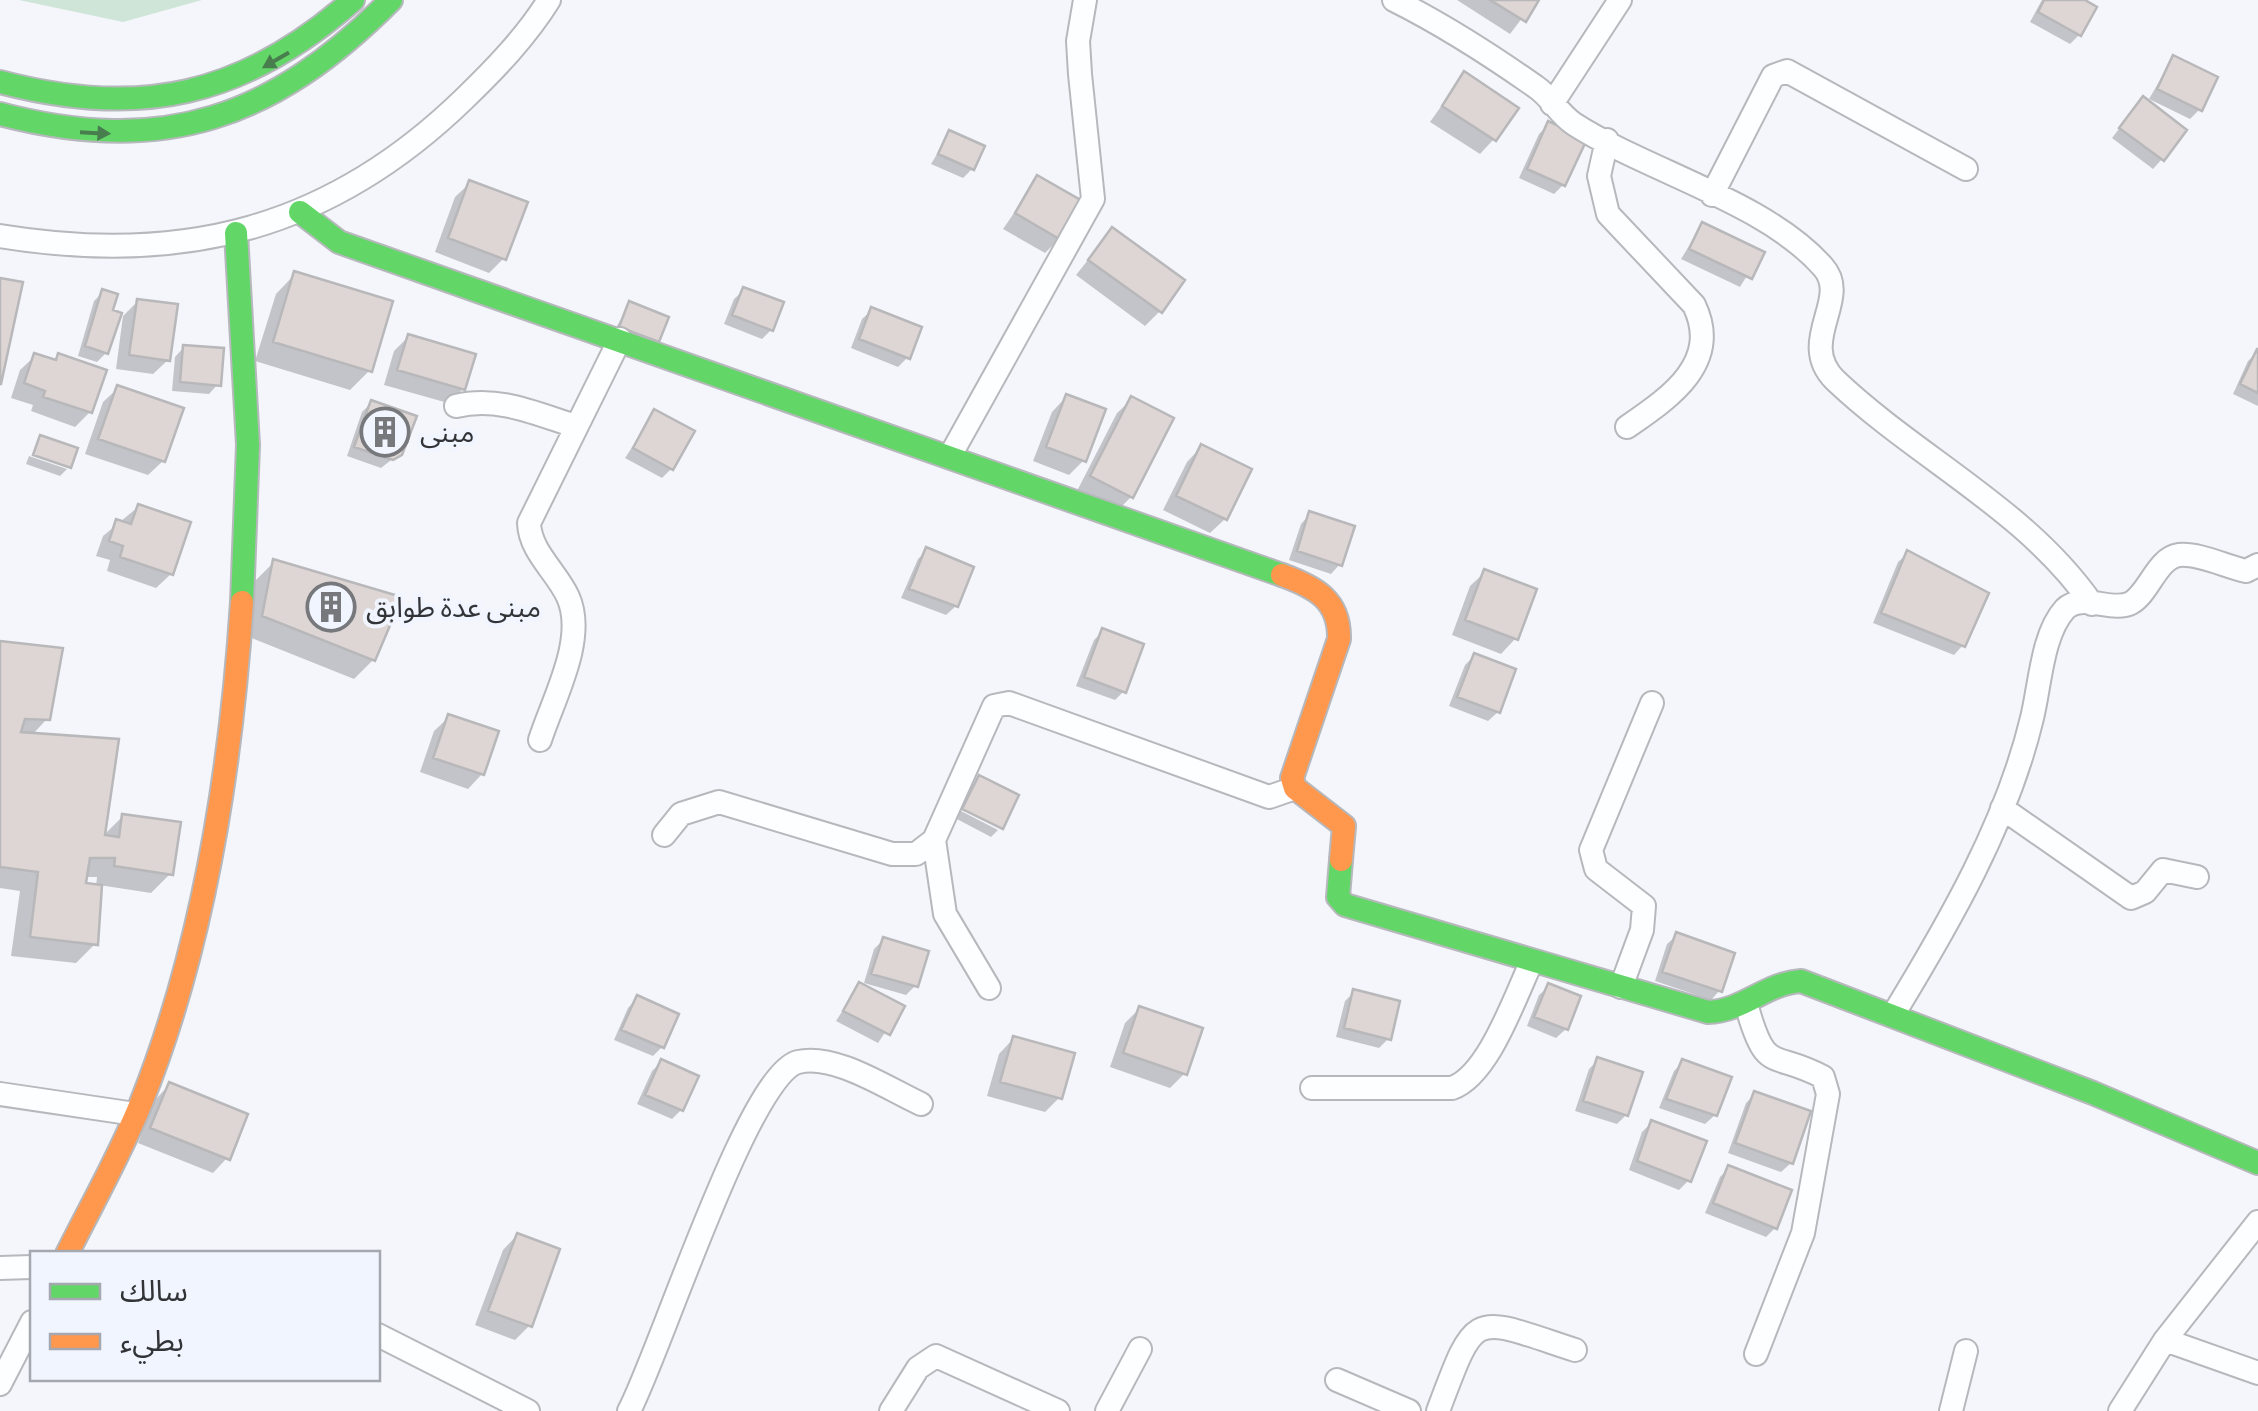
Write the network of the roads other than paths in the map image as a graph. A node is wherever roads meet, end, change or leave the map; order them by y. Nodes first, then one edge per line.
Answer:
1 (353, 0) edge
2 (390, 0) edge
3 (549, 0) edge
4 (1085, 0) edge
5 (1394, 0) edge
6 (1620, 0) edge
7 (0, 82) edge
8 (1552, 104) junction
9 (0, 114) edge
10 (1607, 140) junction
11 (1966, 169) dead end
12 (1712, 195) junction
13 (300, 212) junction
14 (236, 233) junction
15 (0, 236) edge
16 (620, 339) junction
17 (456, 406) dead end
18 (575, 426) junction
19 (1627, 427) dead end
20 (950, 456) junction
21 (2258, 565) edge
22 (2092, 604) junction
23 (1652, 702) dead end
24 (540, 740) dead end
25 (1295, 788) junction
26 (2002, 808) junction
27 (664, 835) dead end
28 (934, 840) junction
29 (2197, 878) dead end
30 (1532, 961) junction
31 (1621, 987) junction
32 (989, 988) dead end
33 (1748, 1006) junction
34 (1893, 1015) junction
35 (1312, 1088) dead end
36 (0, 1094) edge
37 (921, 1104) dead end
38 (135, 1114) junction
39 (2258, 1163) edge
40 (2258, 1222) edge
41 (69, 1251) edge
42 (30, 1267) edge
43 (0, 1268) edge
44 (30, 1326) edge
45 (380, 1336) edge
46 (2165, 1340) junction
47 (1140, 1349) dead end
48 (1575, 1350) dead end
49 (1966, 1351) dead end
50 (1756, 1354) dead end
51 (2258, 1373) edge
52 (1337, 1380) dead end
53 (0, 1384) edge
54 (528, 1411) edge
55 (629, 1411) edge
56 (891, 1411) edge
57 (1058, 1411) edge
58 (1107, 1411) edge
59 (1409, 1411) edge
60 (1438, 1411) edge
61 (1951, 1411) edge
62 (2120, 1411) edge

1 -> 7 main road
9 -> 2 main road
3 - 13 street
4 - 20 street
5 - 8 street
6 - 8 street
8 - 10 street
10 - 12 street
10 - 19 street
11 - 12 street
12 - 22 street
13 - 14 street
13 - 16 main road
14 - 15 street
14 - 38 main road
16 - 18 street
16 - 20 main road
17 - 18 street
18 - 24 street
20 - 25 main road
21 - 22 street
22 - 26 street
23 - 31 street
25 - 28 street
25 - 30 main road
26 - 29 street
26 - 34 street
27 - 28 street
28 - 32 street
30 - 31 main road
30 - 35 street
31 - 33 main road
33 - 34 main road
33 - 50 street
34 - 39 main road
36 - 38 street
37 - 55 street
38 - 41 main road
40 - 46 street
42 - 43 street
44 - 53 street
45 - 54 street
46 - 51 street
46 - 62 street
47 - 58 street
48 - 60 street
49 - 61 street
52 - 59 street
56 - 57 street

